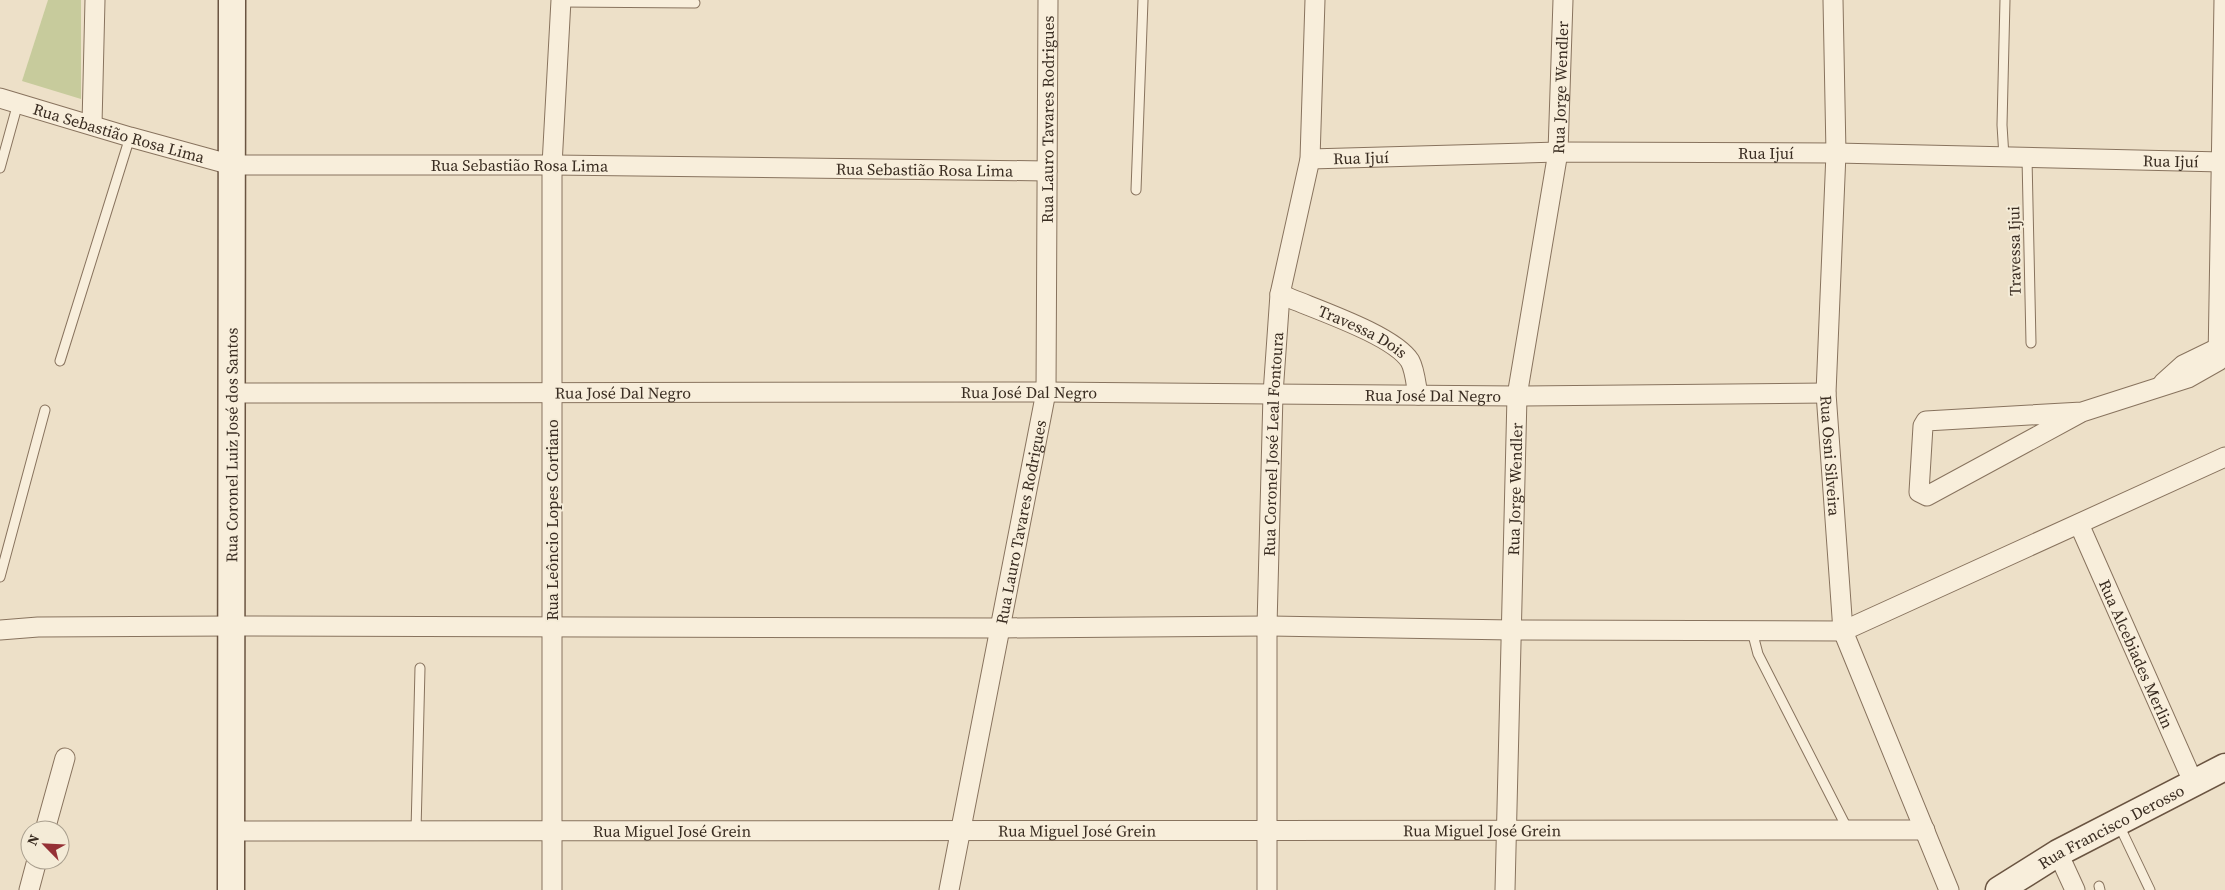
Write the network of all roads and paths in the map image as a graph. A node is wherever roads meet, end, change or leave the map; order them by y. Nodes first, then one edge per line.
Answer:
1 (95, 0) edge
2 (232, 0) edge
3 (1048, 0) edge
4 (1143, 0) edge
5 (1315, 0) edge
6 (1563, 0) edge
7 (1833, 0) edge
8 (2005, 0) edge
9 (2224, 0) edge
10 (561, 1) edge
11 (695, 2) dead end
12 (2225, 80) edge
13 (0, 98) edge
14 (18, 103) junction
15 (92, 124) junction
16 (130, 137) junction
17 (1558, 152) junction
18 (1836, 153) junction
19 (2004, 157) junction
20 (2027, 158) junction
21 (1310, 159) junction
22 (2222, 162) junction
23 (232, 165) junction
24 (552, 165) junction
25 (0, 168) edge
26 (1047, 170) junction
27 (1136, 190) dead end
28 (1280, 294) junction
29 (2223, 315) edge
30 (2031, 343) dead end
31 (2221, 344) edge
32 (60, 361) dead end
33 (1046, 392) junction
34 (231, 393) junction
35 (552, 393) junction
36 (1826, 393) junction
37 (1273, 394) junction
38 (1418, 395) junction
39 (1517, 396) junction
40 (45, 410) dead end
41 (2082, 412) junction
42 (2225, 457) edge
43 (2079, 524) junction
44 (0, 577) edge
45 (231, 626) junction
46 (1267, 626) junction
47 (552, 627) junction
48 (1000, 628) junction
49 (0, 630) edge
50 (1512, 630) junction
51 (1752, 631) junction
52 (1842, 631) junction
53 (420, 668) dead end
54 (65, 758) dead end
55 (2225, 767) edge
56 (2194, 784) junction
57 (48, 820) edge
58 (2118, 822) junction
59 (1848, 830) junction
60 (1925, 830) junction
61 (231, 831) junction
62 (416, 831) junction
63 (552, 831) junction
64 (960, 831) junction
65 (1268, 831) junction
66 (1507, 831) junction
67 (2058, 853) junction
68 (34, 870) edge
69 (29, 890) edge
70 (231, 890) edge
71 (552, 890) edge
72 (949, 890) edge
73 (1267, 890) edge
74 (1505, 890) edge
75 (1949, 890) edge
76 (1999, 890) edge
77 (2075, 890) edge
78 (2150, 890) edge

1 - 15 street
2 - 23 main road, Rua Coronel Luiz José dos Santos
3 - 26 street, Rua Lauro Tavares Rodrigues
4 - 27 lane
5 - 21 street, Rua Coronel José Leal Fontoura
6 - 17 street, Rua Jorge Wendler
7 - 18 street, Rua Osni Silveira
8 - 19 lane
9 - 12 street
10 - 11 lane
10 - 24 street, Rua Leôncio Lopes Cortiano
12 - 22 street
13 - 14 street, Rua Sebastião Rosa Lima
14 - 15 street, Rua Sebastião Rosa Lima
14 - 25 lane
15 - 16 street, Rua Sebastião Rosa Lima
16 - 23 street, Rua Sebastião Rosa Lima
16 - 32 lane
17 - 18 street, Rua Ijuí
17 - 21 street, Rua Ijuí
17 - 39 street, Rua Jorge Wendler
18 - 19 street, Rua Ijuí
18 - 36 street, Rua Osni Silveira
19 - 20 street, Rua Ijuí
20 - 22 street, Rua Ijuí
20 - 30 lane, Travessa Ijui
21 - 28 street, Rua Coronel José Leal Fontoura
22 - 29 street
23 - 24 street, Rua Sebastião Rosa Lima
23 - 34 main road, Rua Coronel Luiz José dos Santos
24 - 26 street, Rua Sebastião Rosa Lima
24 - 35 street, Rua Leôncio Lopes Cortiano
26 - 33 street, Rua Lauro Tavares Rodrigues
28 - 37 street, Rua Coronel José Leal Fontoura
28 - 38 street, Travessa Dois
29 - 31 street
31 - 41 street
33 - 35 street, Rua José Dal Negro
33 - 37 street, Rua José Dal Negro
33 - 48 street, Rua Lauro Tavares Rodrigues
34 - 35 street, Rua José Dal Negro
34 - 45 main road, Rua Coronel Luiz José dos Santos
35 - 47 street, Rua Leôncio Lopes Cortiano
36 - 39 street, Rua José Dal Negro
36 - 52 street, Rua Osni Silveira
37 - 38 street, Rua José Dal Negro
37 - 46 street, Rua Coronel José Leal Fontoura
38 - 39 street, Rua José Dal Negro
39 - 50 street, Rua Jorge Wendler
40 - 44 lane
41 - 41 street
42 - 43 street
43 - 52 street
43 - 56 street, Rua Alcebiades Merlin
45 - 47 street
45 - 49 street
45 - 61 main road, Rua Coronel Luiz José dos Santos
46 - 48 street
46 - 50 street
46 - 65 street, Rua Coronel José Leal Fontoura
47 - 48 street
47 - 63 street, Rua Leôncio Lopes Cortiano
48 - 64 street, Rua Lauro Tavares Rodrigues
50 - 51 street
50 - 66 street, Rua Jorge Wendler
51 - 52 street
51 - 59 lane
52 - 60 street, Rua Osni Silveira
53 - 62 lane
54 - 57 street
55 - 56 main road, Rua Francisco Derosso
56 - 58 main road, Rua Francisco Derosso
58 - 67 main road, Rua Francisco Derosso
58 - 78 lane
59 - 60 street, Rua Miguel José Grein
59 - 66 street, Rua Miguel José Grein
60 - 75 street, Rua Osni Silveira
61 - 62 street, Rua Miguel José Grein
61 - 70 main road, Rua Coronel Luiz José dos Santos
62 - 63 street, Rua Miguel José Grein
63 - 64 street, Rua Miguel José Grein
63 - 71 street, Rua Leôncio Lopes Cortiano
64 - 65 street, Rua Miguel José Grein
64 - 72 street, Rua Lauro Tavares Rodrigues
65 - 66 street, Rua Miguel José Grein
65 - 73 street, Rua Coronel José Leal Fontoura
66 - 74 street, Rua Jorge Wendler
67 - 76 main road, Rua Francisco Derosso
67 - 77 street
68 - 69 street

